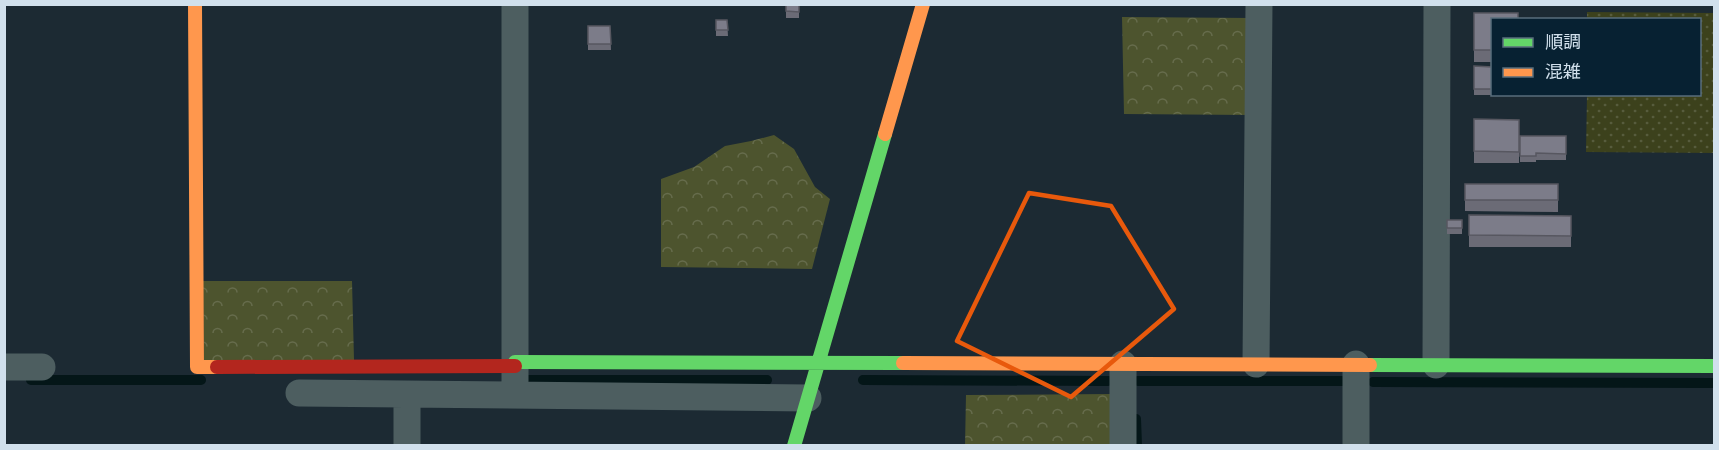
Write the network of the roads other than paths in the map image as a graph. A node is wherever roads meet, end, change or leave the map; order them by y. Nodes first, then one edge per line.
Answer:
1 (195, 4) edge
2 (515, 4) edge
3 (923, 4) edge
4 (1259, 4) edge
5 (1437, 4) edge
6 (818, 362) junction
7 (515, 364) junction
8 (1123, 364) junction
9 (1256, 364) junction
10 (1356, 364) junction
11 (1436, 365) junction
12 (1714, 366) edge
13 (4, 367) edge
14 (42, 367) dead end
15 (299, 393) dead end
16 (407, 394) junction
17 (515, 395) junction
18 (808, 398) junction
19 (407, 446) edge
20 (794, 446) edge
21 (1124, 446) edge
22 (1356, 446) edge

1 - 7 street
2 - 7 street
3 - 6 street
4 - 9 street
5 - 11 street
6 - 7 street
6 - 8 street
6 - 18 street
7 - 17 street
8 - 9 street
8 - 21 street
9 - 10 street
10 - 11 street
10 - 22 street
11 - 12 street
13 - 14 street
15 - 16 street
16 - 17 street
16 - 19 street
17 - 18 street
18 - 20 street

